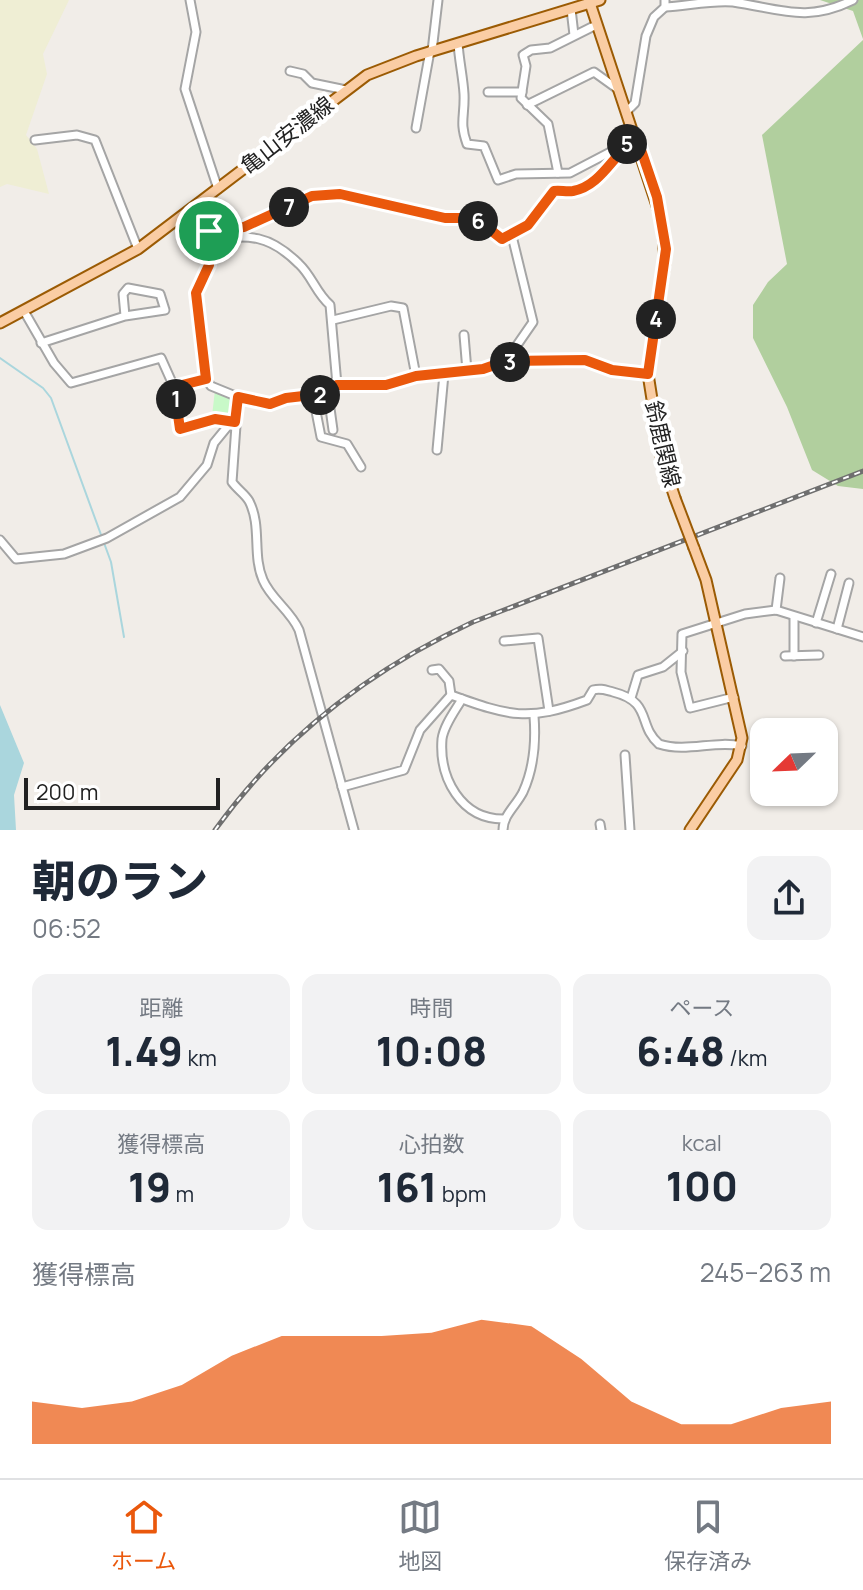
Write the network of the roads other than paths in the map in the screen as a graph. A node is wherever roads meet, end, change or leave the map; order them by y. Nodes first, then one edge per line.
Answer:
1 (190, 0) edge
2 (438, 0) edge
3 (853, 0) edge
4 (593, 1) edge
5 (665, 3) edge
6 (571, 9) junction
7 (592, 27) dead end
8 (574, 35) junction
9 (458, 43) junction
10 (431, 51) junction
11 (290, 71) dead end
12 (346, 90) junction
13 (620, 91) junction
14 (488, 92) dead end
15 (522, 92) junction
16 (527, 105) junction
17 (627, 111) junction
18 (416, 128) dead end
19 (637, 138) junction
20 (35, 140) dead end
21 (627, 144) junction
22 (558, 173) junction
23 (218, 189) junction
24 (196, 206) junction
25 (210, 235) junction
26 (512, 236) junction
27 (138, 249) junction
28 (24, 311) junction
29 (125, 316) junction
30 (333, 320) junction
31 (0, 323) edge
32 (464, 335) dead end
33 (41, 343) junction
34 (506, 361) junction
35 (467, 371) junction
36 (444, 374) junction
37 (648, 374) junction
38 (416, 376) junction
39 (206, 379) junction
40 (337, 385) junction
41 (174, 387) junction
42 (328, 394) junction
43 (313, 396) junction
44 (238, 397) junction
45 (233, 421) junction
46 (333, 430) dead end
47 (437, 450) dead end
48 (361, 467) dead end
49 (0, 540) edge
50 (831, 574) dead end
51 (780, 578) dead end
52 (849, 583) dead end
53 (776, 610) junction
54 (794, 617) junction
55 (816, 623) junction
56 (716, 624) junction
57 (837, 629) junction
58 (863, 637) edge
59 (504, 641) dead end
60 (683, 651) junction
61 (819, 655) dead end
62 (432, 670) dead end
63 (451, 695) junction
64 (734, 697) junction
65 (631, 698) junction
66 (462, 699) junction
67 (549, 711) junction
68 (534, 716) junction
69 (742, 746) junction
70 (625, 755) dead end
71 (342, 787) junction
72 (503, 819) junction
73 (354, 830) edge
74 (503, 830) edge
75 (630, 830) edge
76 (690, 830) edge

1 - 23 street
2 - 10 street
3 - 5 street
4 - 6 main road, 亀山安濃線
4 - 13 main road, 鈴鹿関線
5 - 17 street
6 - 8 street
6 - 9 main road, 亀山安濃線
7 - 8 street
8 - 15 street
9 - 10 main road, 亀山安濃線
9 - 22 street
10 - 12 main road, 亀山安濃線
10 - 18 street
11 - 12 street
12 - 23 main road, 亀山安濃線
13 - 16 street
13 - 17 main road, 鈴鹿関線
14 - 15 street
15 - 16 street
16 - 22 street
17 - 19 main road, 鈴鹿関線
19 - 21 street
19 - 37 main road, 鈴鹿関線
20 - 27 street
21 - 22 street
21 - 26 street
23 - 24 main road, 亀山安濃線
24 - 25 street
24 - 27 main road, 亀山安濃線
25 - 26 street
25 - 30 street
25 - 39 street
26 - 34 street
27 - 28 main road, 亀山安濃線
28 - 31 main road, 亀山安濃線
28 - 33 street
29 - 29 street
29 - 33 street
30 - 38 street
30 - 40 street
32 - 35 street
33 - 41 street
34 - 35 street
34 - 37 street
35 - 36 street
36 - 38 street
36 - 47 street
37 - 56 main road, 鈴鹿関線, bridge
38 - 40 street
39 - 41 street
39 - 44 street
40 - 42 street
41 - 45 street
42 - 43 street
42 - 46 street
43 - 44 street
43 - 48 street
44 - 45 street
45 - 49 street
45 - 71 street
50 - 55 street
51 - 53 street
52 - 57 street
53 - 54 street
53 - 56 street
54 - 55 street
54 - 61 street
55 - 57 street
56 - 60 street
56 - 64 main road, 鈴鹿関線
57 - 58 street
59 - 67 street
60 - 64 street
60 - 65 street
62 - 63 street
63 - 66 street
63 - 71 street
64 - 69 main road, 鈴鹿関線
65 - 67 street
65 - 69 street
66 - 68 street
66 - 72 street
67 - 68 street
68 - 72 street
69 - 76 main road
70 - 75 street
71 - 73 street
72 - 74 street

